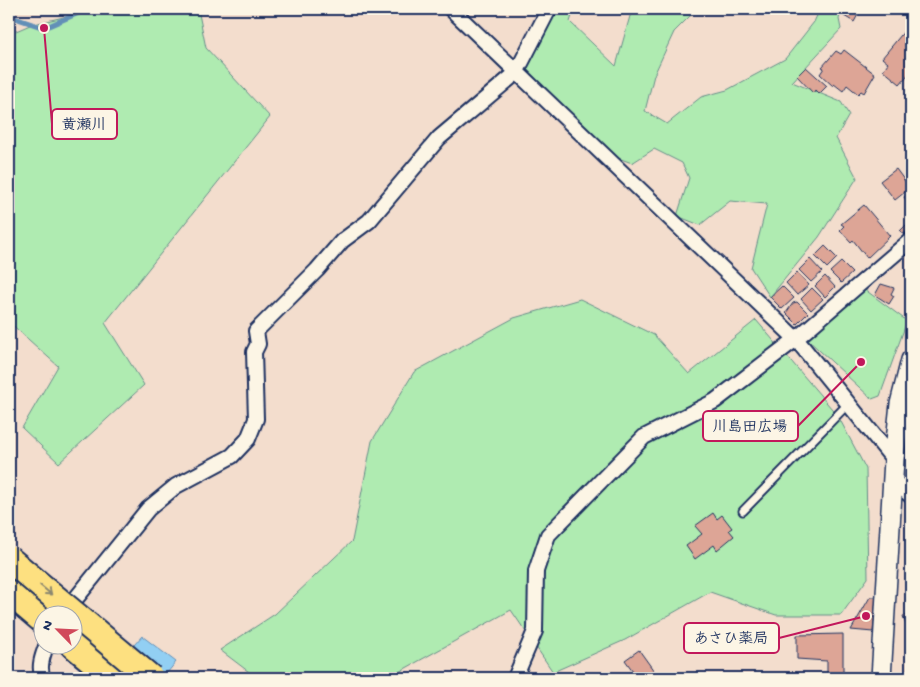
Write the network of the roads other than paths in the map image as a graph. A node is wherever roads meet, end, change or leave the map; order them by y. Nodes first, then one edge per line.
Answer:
1 (450, 9) edge
2 (549, 9) edge
3 (516, 73) junction
4 (911, 240) edge
5 (796, 339) junction
6 (911, 360) edge
7 (849, 403) junction
8 (894, 460) junction
9 (893, 480) junction
10 (911, 496) edge
11 (743, 511) dead end
12 (9, 559) edge
13 (9, 592) edge
14 (72, 604) edge
15 (32, 612) edge
16 (82, 652) edge
17 (43, 654) edge
18 (44, 678) edge
19 (113, 678) edge
20 (151, 678) edge
21 (515, 678) edge
22 (882, 678) edge

1 - 3 street
2 - 3 street
3 - 5 street
3 - 14 street
4 - 5 street
5 - 7 street
5 - 21 street
6 - 8 street
7 - 8 street
7 - 11 lane
8 - 9 street
9 - 10 street
9 - 22 street
12 -> 20 highway, bridge
13 - 15 highway
16 - 19 highway
17 - 18 street

